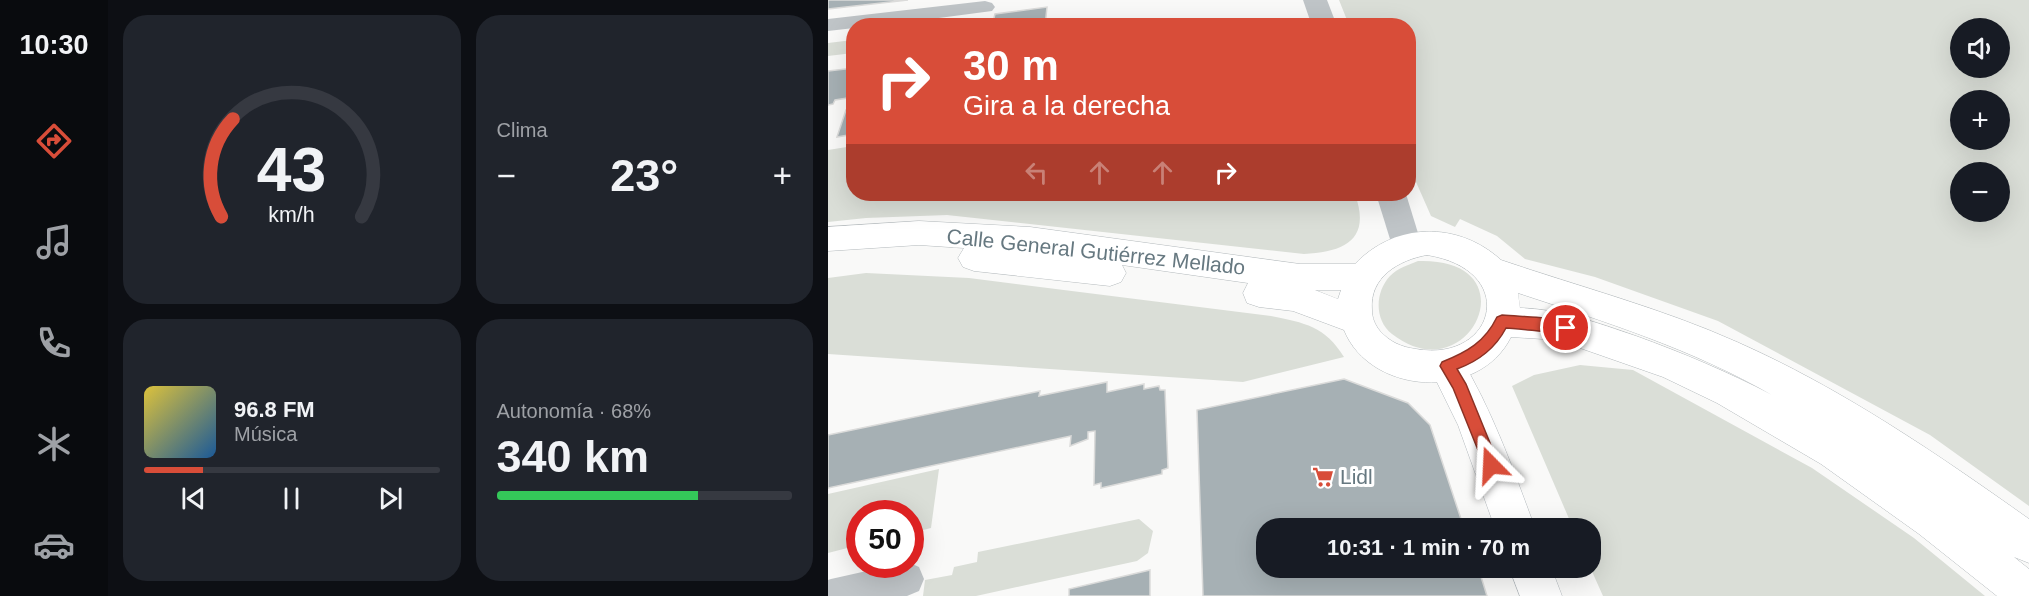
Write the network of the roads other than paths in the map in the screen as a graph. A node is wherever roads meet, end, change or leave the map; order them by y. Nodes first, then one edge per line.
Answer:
1 (1315, 0) edge
2 (985, 7) dead end
3 (889, 18) edge
4 (1322, 18) edge
5 (846, 23) edge
6 (828, 25) edge
7 (1393, 201) edge
8 (828, 239) edge
9 (1406, 246) junction
10 (828, 259) edge
11 (1490, 269) junction
12 (1363, 277) junction
13 (1355, 319) junction
14 (1502, 321) junction
15 (1447, 366) junction
16 (1511, 518) edge
17 (2029, 543) edge
18 (1535, 578) edge
19 (907, 579) dead end
20 (2029, 595) edge
21 (831, 596) edge
22 (1542, 596) edge

1 - 4 street
2 - 3 street
5 - 6 street
7 - 9 street
8 - 12 main road, Calle General Gutiérrez Mellado
9 - 11 main road
9 - 12 main road
10 - 13 main road, Calle General Gutiérrez Mellado
11 - 14 main road
11 - 17 main road
12 - 13 main road
13 - 15 main road
14 - 15 main road
14 - 20 main road
15 - 16 main road
18 - 22 main road
19 - 21 street

